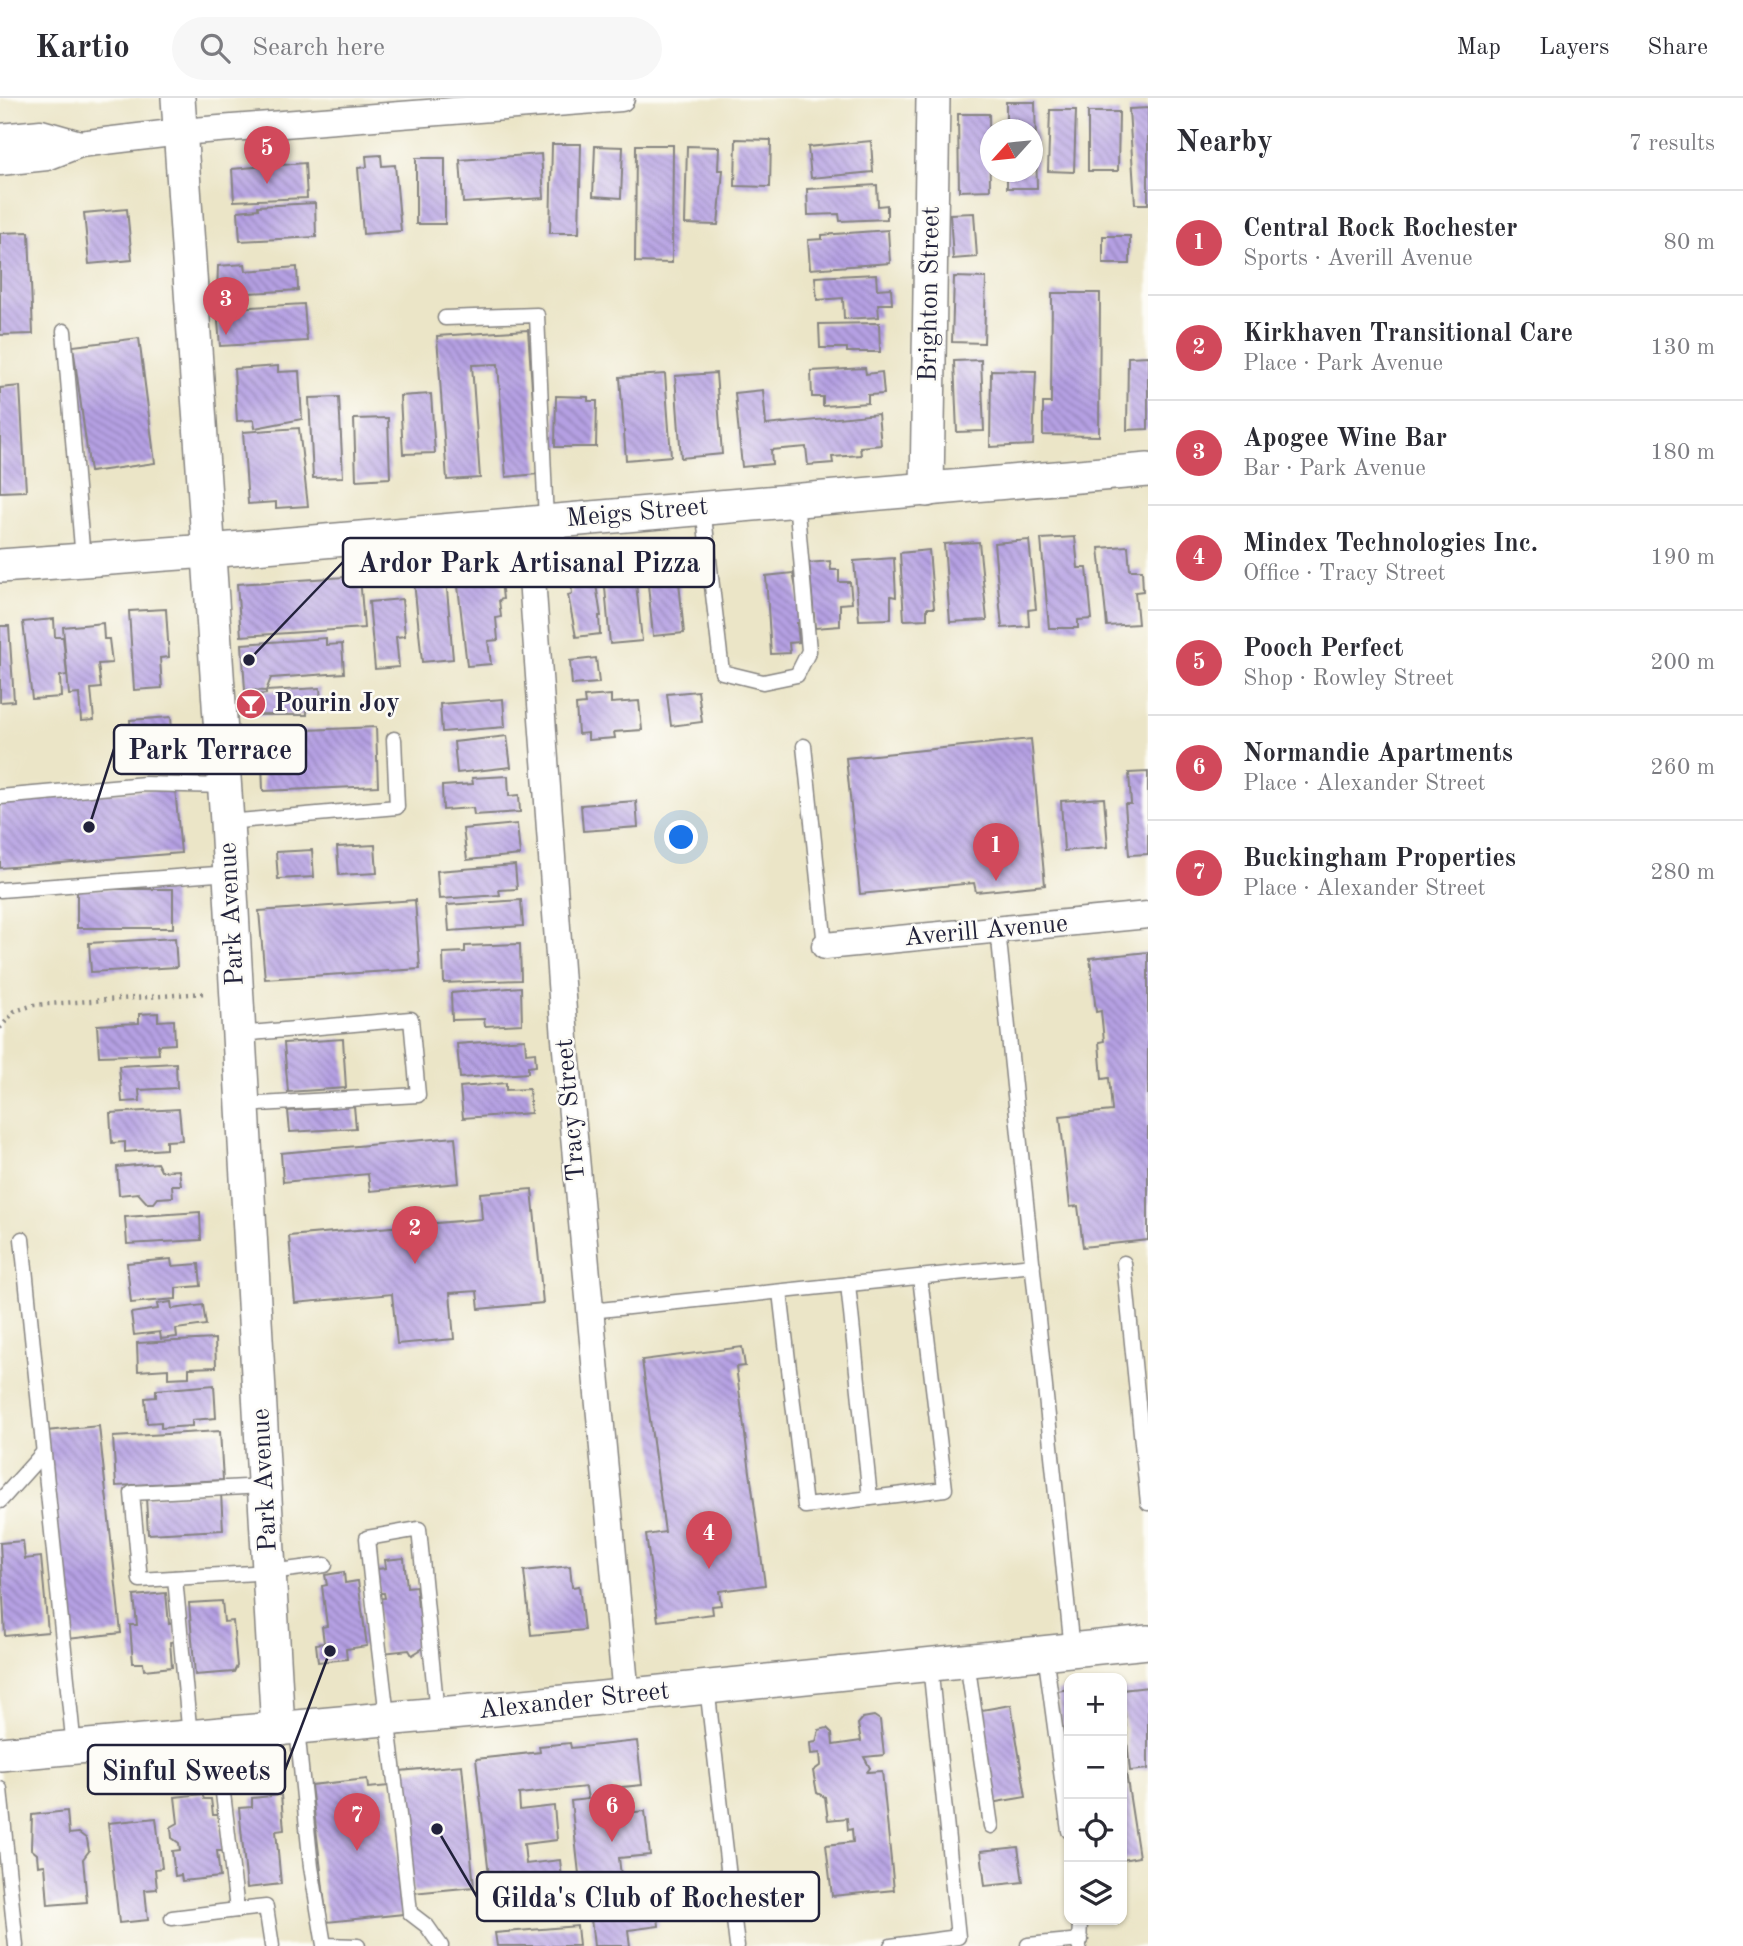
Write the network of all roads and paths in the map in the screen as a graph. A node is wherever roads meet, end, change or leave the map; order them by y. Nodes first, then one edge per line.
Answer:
1 (178, 98) edge
2 (621, 98) edge
3 (933, 98) edge
4 (180, 132) junction
5 (0, 137) edge
6 (80, 144) junction
7 (0, 162) edge
8 (445, 318) dead end
9 (64, 331) dead end
10 (1148, 470) edge
11 (927, 490) junction
12 (796, 500) junction
13 (703, 508) junction
14 (537, 522) junction
15 (208, 551) junction
16 (83, 560) junction
17 (0, 566) edge
18 (394, 739) dead end
19 (804, 746) dead end
20 (225, 786) junction
21 (0, 797) edge
22 (227, 822) junction
23 (230, 873) junction
24 (0, 890) edge
25 (1148, 915) edge
26 (998, 930) junction
27 (825, 946) joint
28 (205, 993) dead end
29 (0, 1028) edge
30 (239, 1034) junction
31 (243, 1105) junction
32 (22, 1239) dead end
33 (1124, 1263) dead end
34 (1033, 1265) junction
35 (920, 1277) junction
36 (848, 1284) junction
37 (780, 1292) junction
38 (590, 1311) junction
39 (43, 1452) junction
40 (266, 1485) junction
41 (870, 1498) junction
42 (0, 1501) edge
43 (1148, 1503) edge
44 (325, 1565) dead end
45 (270, 1572) junction
46 (175, 1578) junction
47 (1148, 1642) edge
48 (1058, 1652) junction
49 (967, 1661) junction
50 (930, 1665) junction
51 (707, 1688) junction
52 (626, 1696) junction
53 (437, 1715) junction
54 (385, 1718) junction
55 (288, 1729) junction
56 (203, 1736) junction
57 (74, 1748) junction
58 (0, 1754) edge
59 (0, 1788) edge
60 (1067, 1799) edge
61 (990, 1826) dead end
62 (237, 1910) junction
63 (172, 1918) dead end
64 (1080, 1925) edge
65 (1080, 1943) edge
66 (1028, 1945) edge
67 (16, 1946) edge
68 (272, 1946) edge
69 (358, 1946) edge
70 (441, 1946) edge
71 (737, 1946) edge
72 (891, 1946) edge

1 - 4 street, Park Avenue
2 - 4 street
3 - 11 street, Brighton Street
4 - 6 street
4 - 15 street, Park Avenue
5 - 6 street
6 - 7 street
8 - 14 lane
9 - 16 lane
10 - 11 street, Meigs Street
11 - 12 street, Meigs Street
12 - 13 street, Meigs Street
12 - 13 lane
13 - 14 street, Meigs Street
14 - 15 street, Meigs Street
14 - 38 street, Tracy Street
15 - 16 street, Meigs Street
15 - 20 street, Park Avenue
16 - 17 street, Meigs Street
18 - 22 lane
19 - 27 lane
20 - 21 lane
20 - 22 street, Park Avenue
22 - 23 street, Park Avenue
23 - 24 lane
23 - 30 street, Park Avenue
25 - 26 street, Averill Avenue
26 - 27 street, Averill Avenue
26 - 34 lane
28 - 29 path
30 - 31 street, Park Avenue
30 - 31 lane
31 - 40 street, Park Avenue
32 - 39 lane
33 - 43 lane
34 - 35 lane
34 - 48 lane
35 - 36 lane
35 - 41 lane
36 - 37 lane
36 - 41 lane
37 - 38 lane
37 - 41 lane
38 - 52 street, Tracy Street
39 - 42 lane
39 - 57 lane
40 - 45 street, Park Avenue
40 - 46 lane
44 - 45 lane
45 - 46 lane
45 - 55 street, Park Avenue
46 - 56 lane
47 - 48 street, Alexander Street
48 - 49 street, Alexander Street
48 - 60 lane
49 - 50 street, Alexander Street
49 - 61 lane
50 - 51 street, Alexander Street
50 - 72 lane
51 - 52 street, Alexander Street
51 - 71 lane
52 - 53 street, Alexander Street
53 - 54 street, Alexander Street
53 - 54 lane
54 - 55 street, Alexander Street
54 - 70 lane
55 - 56 street, Alexander Street
55 - 69 lane
56 - 57 street, Alexander Street
56 - 62 lane
57 - 58 street, Alexander Street
59 - 67 lane
62 - 63 lane
62 - 68 lane
64 - 65 lane
65 - 66 lane

